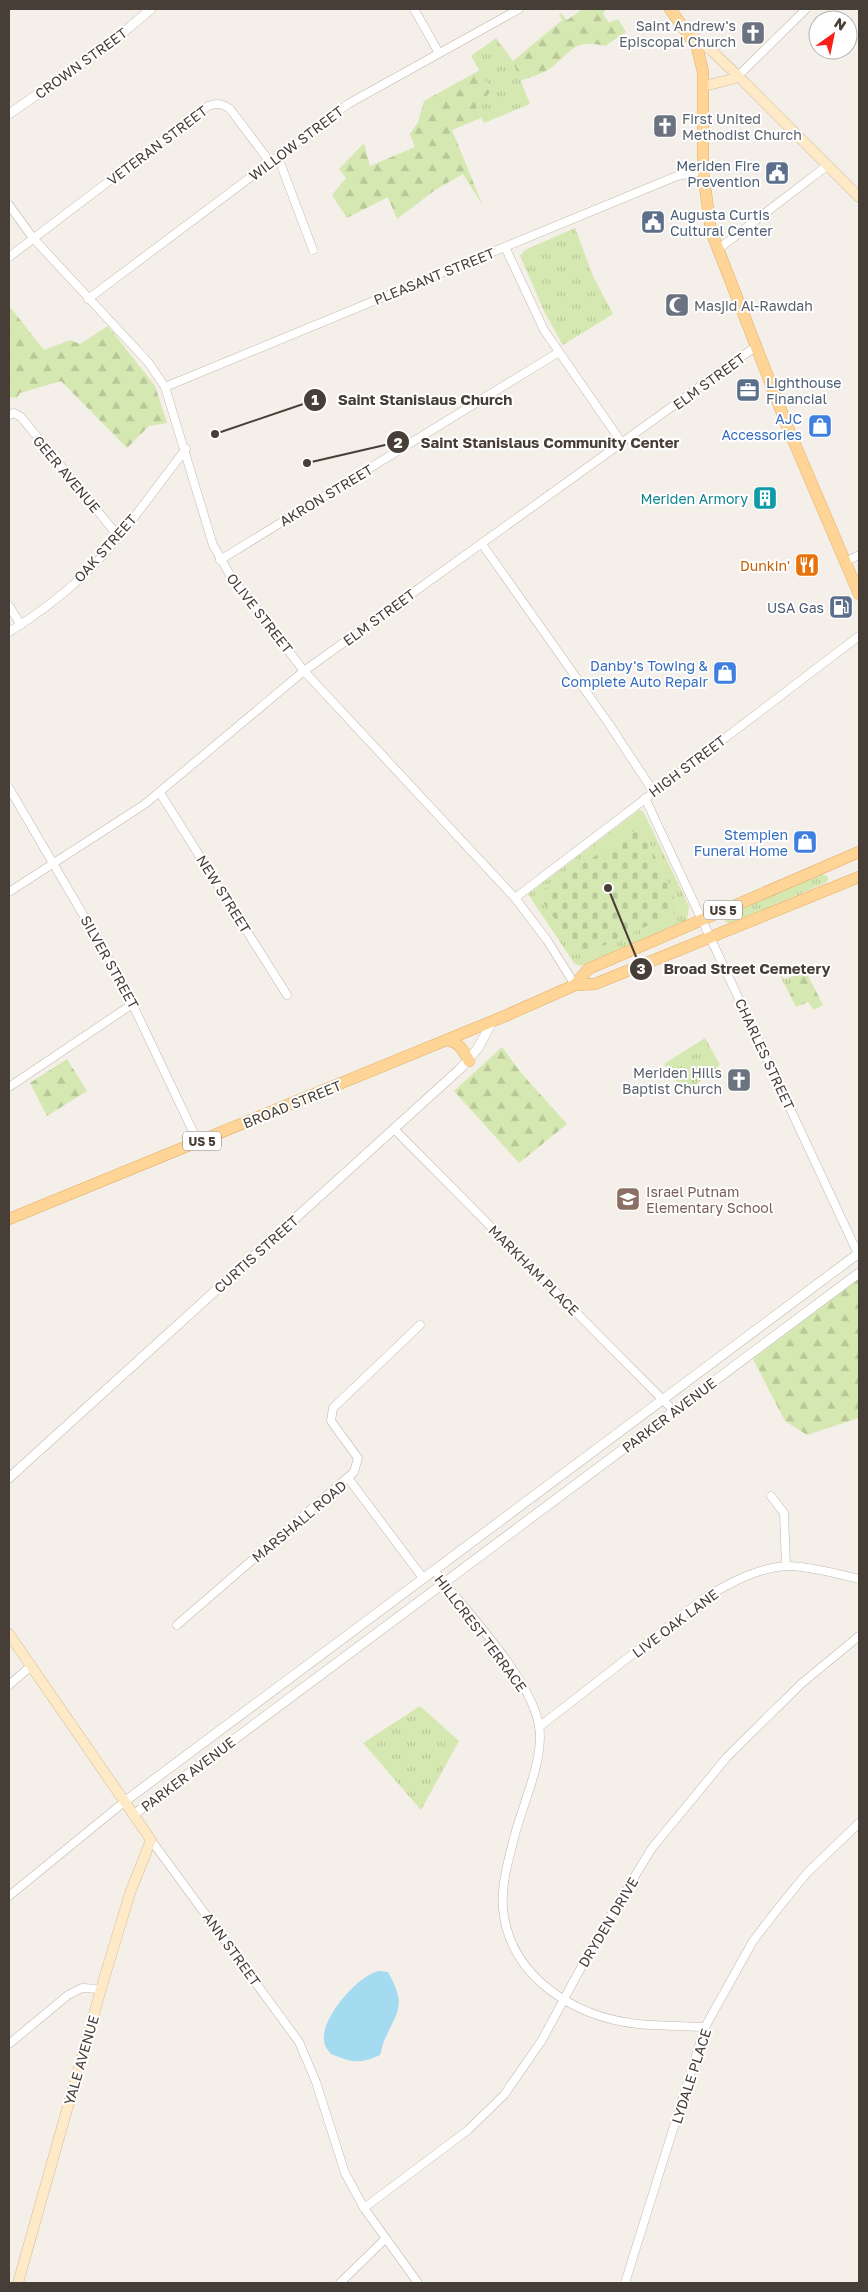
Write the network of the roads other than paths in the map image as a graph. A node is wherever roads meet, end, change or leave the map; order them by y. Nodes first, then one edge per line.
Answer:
1 (151, 9) edge
2 (414, 9) edge
3 (519, 9) edge
4 (670, 9) edge
5 (806, 9) edge
6 (690, 34) junction
7 (440, 53) junction
8 (738, 76) junction
9 (704, 86) junction
10 (9, 114) edge
11 (278, 157) junction
12 (270, 162) junction
13 (828, 165) junction
14 (703, 171) junction
15 (859, 197) edge
16 (9, 205) edge
17 (33, 238) junction
18 (505, 247) junction
19 (313, 250) dead end
20 (717, 250) junction
21 (9, 257) edge
22 (88, 299) junction
23 (756, 347) junction
24 (559, 352) junction
25 (165, 386) junction
26 (12, 414) edge
27 (622, 443) junction
28 (186, 449) junction
29 (118, 536) junction
30 (482, 544) junction
31 (859, 555) edge
32 (220, 560) junction
33 (845, 562) junction
34 (859, 594) edge
35 (9, 606) edge
36 (21, 624) junction
37 (9, 632) edge
38 (859, 636) edge
39 (304, 671) junction
40 (9, 788) edge
41 (653, 791) junction
42 (160, 793) junction
43 (646, 798) junction
44 (859, 852) edge
45 (836, 862) junction
46 (54, 864) junction
47 (859, 877) edge
48 (845, 883) junction
49 (9, 892) edge
50 (515, 898) junction
51 (702, 919) junction
52 (710, 937) junction
53 (575, 984) junction
54 (288, 994) dead end
55 (134, 1003) junction
56 (492, 1022) junction
57 (447, 1040) junction
58 (468, 1060) junction
59 (9, 1087) edge
60 (394, 1129) junction
61 (198, 1142) junction
62 (9, 1219) edge
63 (859, 1254) edge
64 (859, 1272) edge
65 (769, 1320) junction
66 (420, 1325) dead end
67 (779, 1333) junction
68 (662, 1400) junction
69 (674, 1411) junction
70 (9, 1478) edge
71 (348, 1478) junction
72 (549, 1484) junction
73 (771, 1496) dead end
74 (559, 1497) junction
75 (786, 1566) junction
76 (434, 1570) junction
77 (423, 1578) junction
78 (859, 1579) edge
79 (444, 1584) junction
80 (177, 1625) dead end
81 (9, 1634) edge
82 (859, 1636) edge
83 (333, 1646) junction
84 (342, 1659) junction
85 (31, 1666) junction
86 (9, 1685) edge
87 (234, 1720) junction
88 (539, 1727) junction
89 (243, 1733) junction
90 (124, 1802) junction
91 (134, 1815) junction
92 (859, 1823) edge
93 (151, 1840) junction
94 (9, 1896) edge
95 (101, 1990) junction
96 (562, 2001) junction
97 (705, 2026) junction
98 (9, 2044) edge
99 (364, 2208) junction
100 (385, 2239) junction
101 (18, 2283) edge
102 (340, 2283) edge
103 (418, 2283) edge
104 (625, 2283) edge

1 - 10 street, CROWN STREET
2 - 7 street
3 - 7 street, WILLOW STREET
4 - 6 main road
5 - 8 street
6 - 8 main road
6 - 9 main road
7 - 11 street, WILLOW STREET
8 - 9 main road
8 - 13 main road
9 - 14 main road
11 - 12 street, WILLOW STREET
11 - 19 street
12 - 17 street, VETERAN STREET
12 - 22 street, WILLOW STREET
13 - 15 main road
13 - 20 street
14 - 18 street, PLEASANT STREET
14 - 20 main road
16 - 17 street, OLIVE STREET
17 - 21 street
17 - 22 street, OLIVE STREET
18 - 24 street
18 - 25 street, PLEASANT STREET
20 - 23 main road
22 - 25 street, OLIVE STREET
23 - 27 street, ELM STREET
23 - 33 main road
24 - 27 street
24 - 32 street, AKRON STREET
25 - 28 street, OLIVE STREET
26 - 29 street, GEER AVENUE
27 - 30 street, ELM STREET
28 - 29 street, OAK STREET
28 - 32 street, OLIVE STREET
29 - 36 street, OAK STREET
30 - 39 street, ELM STREET
30 - 41 street
31 - 33 street
32 - 39 street, OLIVE STREET
33 - 34 main road
35 - 36 street
36 - 37 street, OAK STREET
38 - 41 street, HIGH STREET
39 - 42 street, ELM STREET
39 - 50 street, OLIVE STREET
40 - 46 street, SILVER STREET
41 - 43 street, HIGH STREET
42 - 46 street, ELM STREET
42 - 54 street, NEW STREET
43 - 50 street, HIGH STREET
43 - 51 street, CHARLES STREET
44 - 45 main road, BROAD STREET / US 5
45 - 48 main road
45 - 51 main road, BROAD STREET / US 5
46 - 49 street, ELM STREET
46 - 55 street, SILVER STREET
47 - 48 main road, BROAD STREET / US 5
48 - 52 main road, BROAD STREET / US 5
50 - 53 street, OLIVE STREET
51 - 52 street, CHARLES STREET
51 - 53 main road, BROAD STREET / US 5
52 - 53 main road, BROAD STREET / US 5
52 - 63 street, CHARLES STREET
53 - 56 main road, BROAD STREET / US 5
55 - 59 street
55 - 61 street, SILVER STREET
56 - 57 main road, BROAD STREET / US 5
56 - 58 street, CURTIS STREET
57 - 58 main road
57 - 61 main road, BROAD STREET / US 5
58 - 60 street, CURTIS STREET
60 - 68 street, MARKHAM PLACE
60 - 70 street, CURTIS STREET
61 - 62 main road, BROAD STREET / US 5
63 - 65 street, PARKER AVENUE
64 - 67 street, PARKER AVENUE
65 - 67 street
65 - 68 street, PARKER AVENUE
66 - 71 street
67 - 69 street, PARKER AVENUE
68 - 69 street, MARKHAM PLACE
68 - 72 street, PARKER AVENUE
69 - 74 street, PARKER AVENUE
71 - 77 street, MARSHALL ROAD
71 - 80 street, MARSHALL ROAD
72 - 74 street
72 - 76 street, PARKER AVENUE
73 - 75 street
74 - 79 street, PARKER AVENUE
75 - 78 street, LIVE OAK LANE
75 - 88 street, LIVE OAK LANE
76 - 77 street, PARKER AVENUE
76 - 79 street, HILLCREST TERRACE
77 - 83 street, PARKER AVENUE
79 - 84 street, PARKER AVENUE
79 - 88 street, HILLCREST TERRACE
81 - 85 main road, ANN STREET
82 - 96 street, DRYDEN DRIVE
83 - 84 street
83 - 87 street, PARKER AVENUE
84 - 89 street, PARKER AVENUE
85 - 86 street
85 - 90 main road, ANN STREET
87 - 89 street, PARKER AVENUE
87 - 90 street, PARKER AVENUE
88 - 96 street, HILLCREST TERRACE
89 - 91 street, PARKER AVENUE
90 - 91 main road, ANN STREET
90 - 94 street
91 - 93 main road, ANN STREET
92 - 97 street, LYDALE PLACE
93 - 95 main road, YALE AVENUE
93 - 99 street, ANN STREET
95 - 98 street
95 - 101 main road, YALE AVENUE
96 - 97 street, HILLCREST TERRACE
96 - 99 street, DRYDEN DRIVE
97 - 104 street, LYDALE PLACE
99 - 100 street, ANN STREET
100 - 102 street
100 - 103 street, ANN STREET

